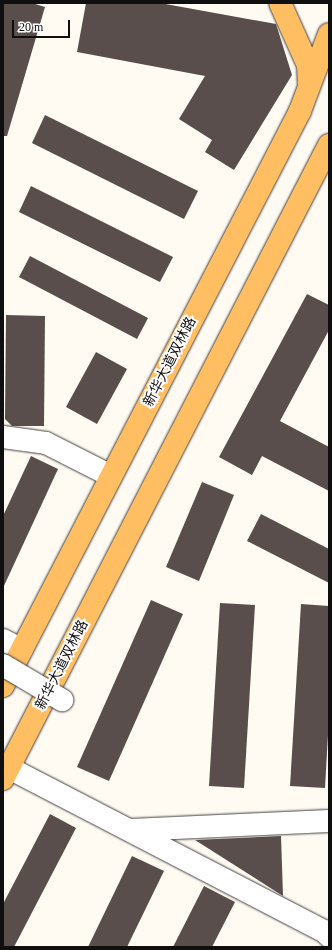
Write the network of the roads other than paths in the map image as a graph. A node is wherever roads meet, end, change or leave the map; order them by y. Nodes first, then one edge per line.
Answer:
1 (280, 3) edge
2 (329, 34) edge
3 (309, 86) junction
4 (329, 145) edge
5 (3, 437) edge
6 (111, 476) junction
7 (12, 645) edge
8 (3, 665) edge
9 (3, 686) edge
10 (62, 700) dead end
11 (6, 773) edge
12 (329, 821) edge
13 (130, 830) junction
14 (329, 936) edge

1 - 3 main road
2 - 3 main road, 新华大道双林路
3 - 6 main road, 新华大道双林路
4 - 11 main road, 新华大道双林路
5 - 6 street
6 - 7 main road, 新华大道双林路
7 - 9 main road, 新华大道双林路
8 - 10 street, bridge
11 - 13 street
12 - 13 street
13 - 14 street

